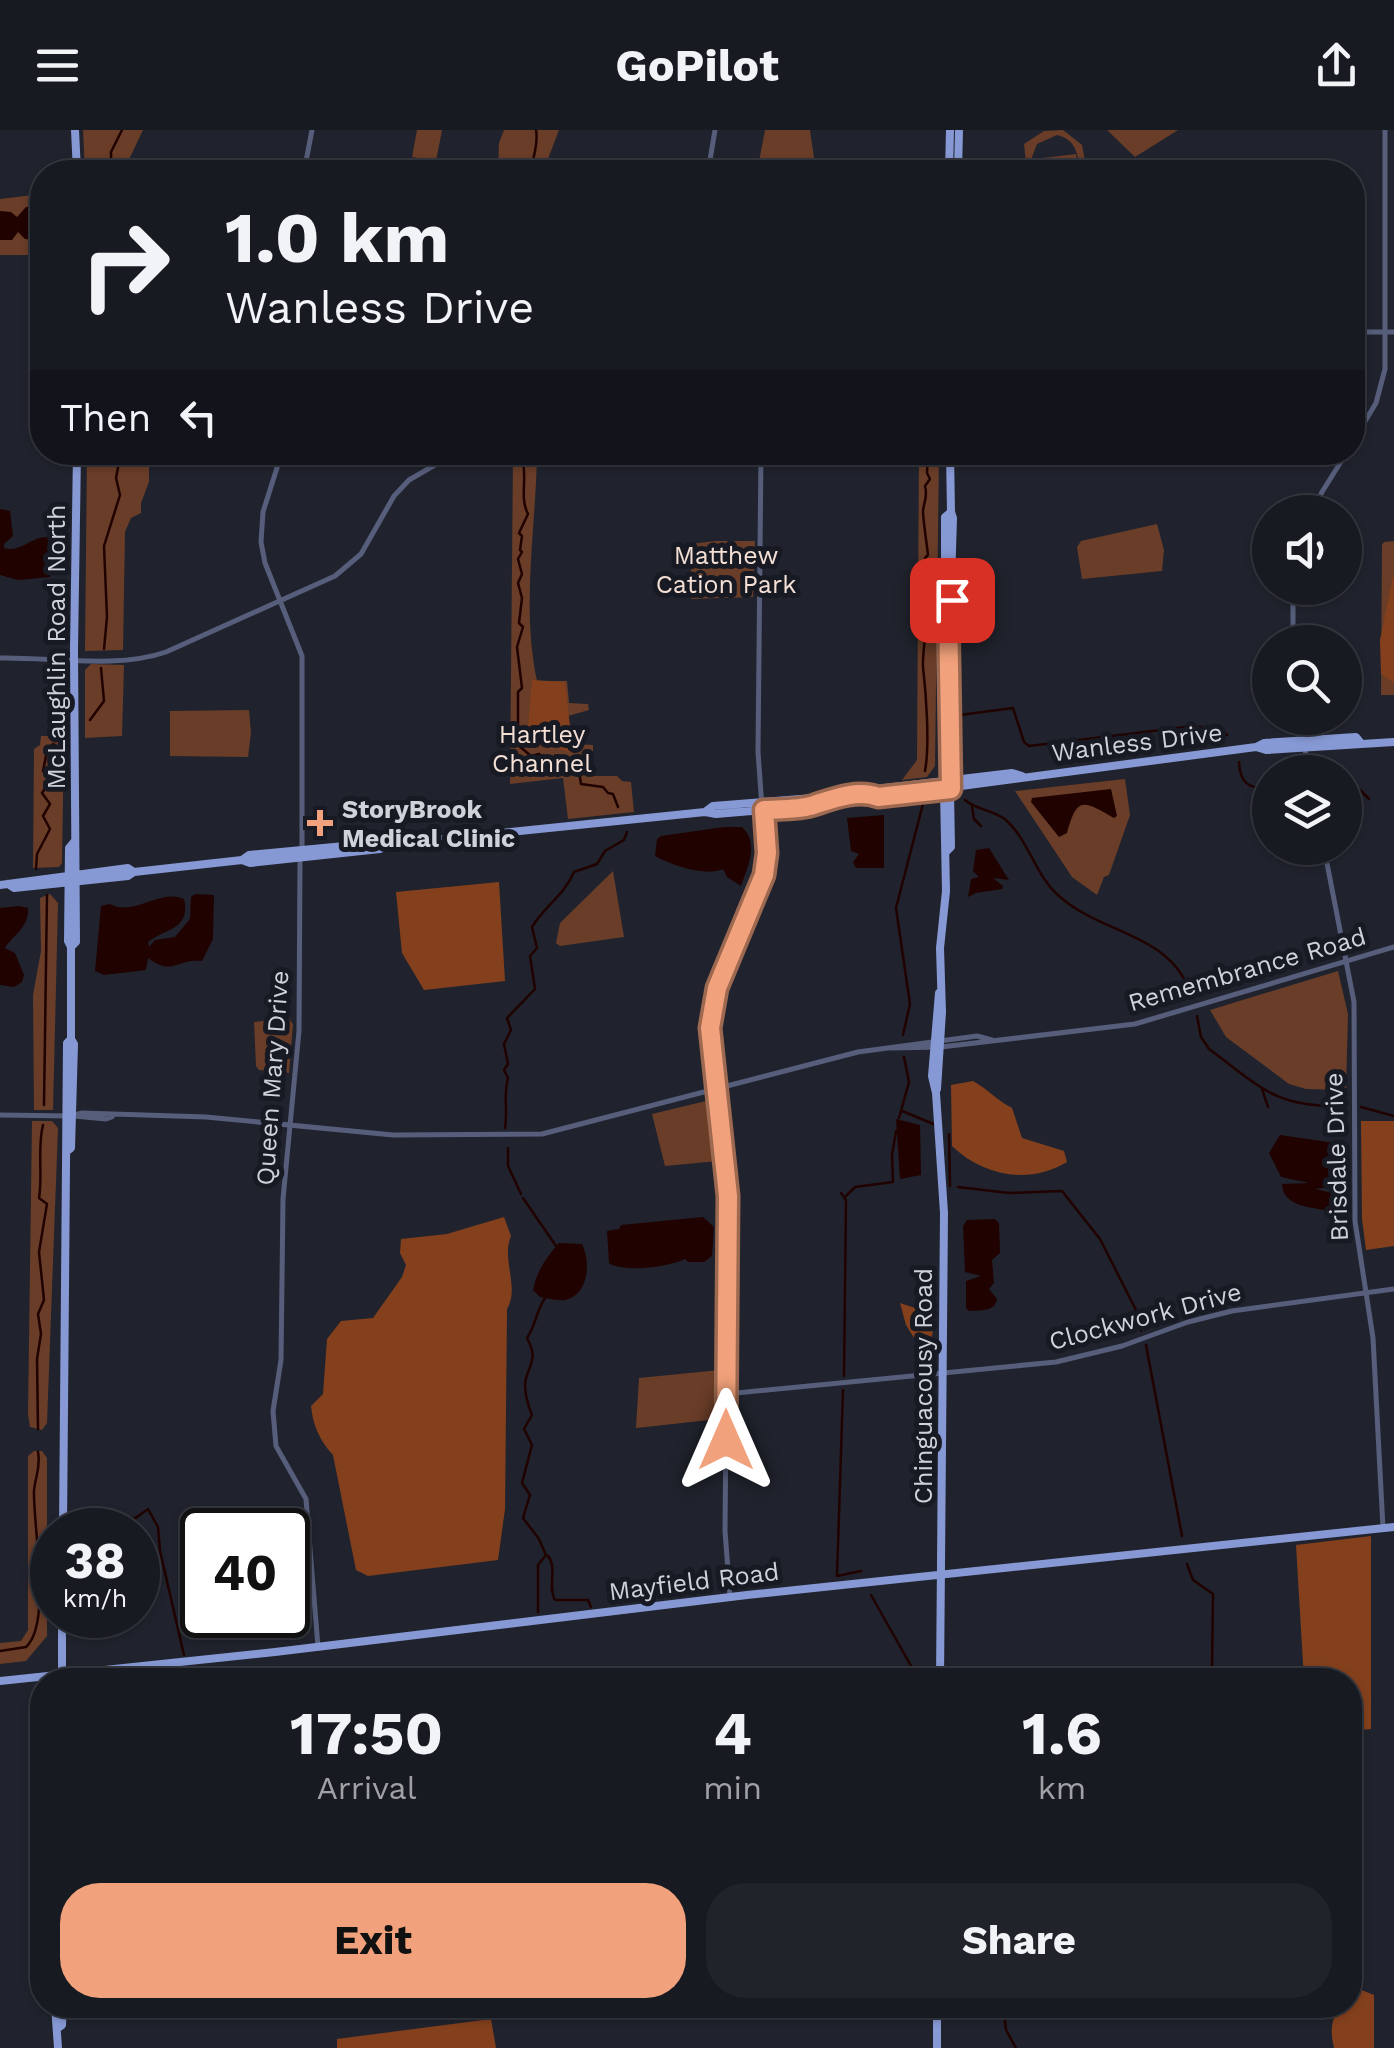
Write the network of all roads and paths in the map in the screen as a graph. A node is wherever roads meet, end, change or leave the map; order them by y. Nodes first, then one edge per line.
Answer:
1 (76, 130) edge
2 (312, 130) edge
3 (715, 130) edge
4 (950, 130) edge
5 (958, 130) edge
6 (1385, 130) edge
7 (76, 160) edge
8 (306, 160) edge
9 (710, 160) edge
10 (949, 160) edge
11 (958, 160) edge
12 (1365, 332) edge
13 (1385, 332) junction
14 (1394, 332) edge
15 (1365, 424) edge
16 (77, 465) edge
17 (278, 465) edge
18 (434, 465) edge
19 (761, 465) edge
20 (950, 465) edge
21 (1338, 465) edge
22 (1321, 495) edge
23 (282, 602) junction
24 (0, 658) edge
25 (74, 659) junction
26 (1303, 735) edge
27 (1394, 742) edge
28 (1304, 743) junction
29 (1306, 755) edge
30 (947, 785) junction
31 (763, 806) junction
32 (301, 854) junction
33 (1327, 865) edge
34 (73, 878) junction
35 (4, 884) edge
36 (1394, 947) edge
37 (1345, 961) junction
38 (937, 1044) junction
39 (718, 1088) junction
40 (0, 1115) edge
41 (68, 1116) junction
42 (290, 1125) junction
43 (1394, 1289) edge
44 (1365, 1292) junction
45 (943, 1373) junction
46 (726, 1394) junction
47 (64, 1508) edge
48 (1394, 1527) edge
49 (1383, 1528) junction
50 (942, 1574) junction
51 (730, 1597) junction
52 (62, 1638) edge
53 (318, 1647) junction
54 (62, 1668) edge
55 (145, 1668) edge
56 (940, 1668) edge
57 (30, 1680) edge
58 (0, 1681) edge
59 (61, 2018) edge
60 (937, 2018) edge
61 (58, 2048) edge
62 (937, 2048) edge

1 - 7 main road
2 - 8 street
3 - 9 street
4 - 10 main road
5 - 11 main road
6 - 13 street
12 - 13 street
13 - 14 street
13 - 15 street
16 - 25 main road, McLaughlin Road North
17 - 23 street, Queen Mary Drive
18 - 23 street
19 - 31 street
20 - 30 main road, Chinguacousy Road
21 - 22 street
23 - 25 street
23 - 32 street, Queen Mary Drive
24 - 25 street
25 - 34 main road, McLaughlin Road North
26 - 28 street
27 - 28 main road, Wanless Drive
28 - 29 street
28 - 30 main road, Wanless Drive
30 - 31 main road, Wanless Drive
30 - 38 main road, Chinguacousy Road
31 - 32 main road, Wanless Drive
31 - 39 street
32 - 34 main road, Wanless Drive
32 - 42 street, Queen Mary Drive
33 - 37 street, Brisdale Drive
34 - 35 main road, Wanless Drive
34 - 41 main road, McLaughlin Road North
36 - 37 street, Remembrance Road
37 - 38 street, Remembrance Road
37 - 44 street, Brisdale Drive
38 - 39 street, Remembrance Road
38 - 45 main road, Chinguacousy Road
39 - 42 street, Remembrance Road
39 - 46 street
40 - 41 street, Remembrance Road
41 - 42 street, Remembrance Road
41 - 47 main road, McLaughlin Road North
42 - 53 street, Queen Mary Drive
43 - 44 street, Clockwork Drive
44 - 45 street, Clockwork Drive
44 - 49 street, Brisdale Drive
45 - 46 street, Clockwork Drive
45 - 50 main road, Chinguacousy Road
46 - 51 street
48 - 49 main road, Mayfield Road
49 - 50 main road, Mayfield Road
50 - 51 main road, Mayfield Road
50 - 56 main road, Chinguacousy Road
51 - 53 main road, Mayfield Road
52 - 54 main road
53 - 55 main road, Mayfield Road
57 - 58 main road, Mayfield Road
59 - 61 main road
60 - 62 main road

